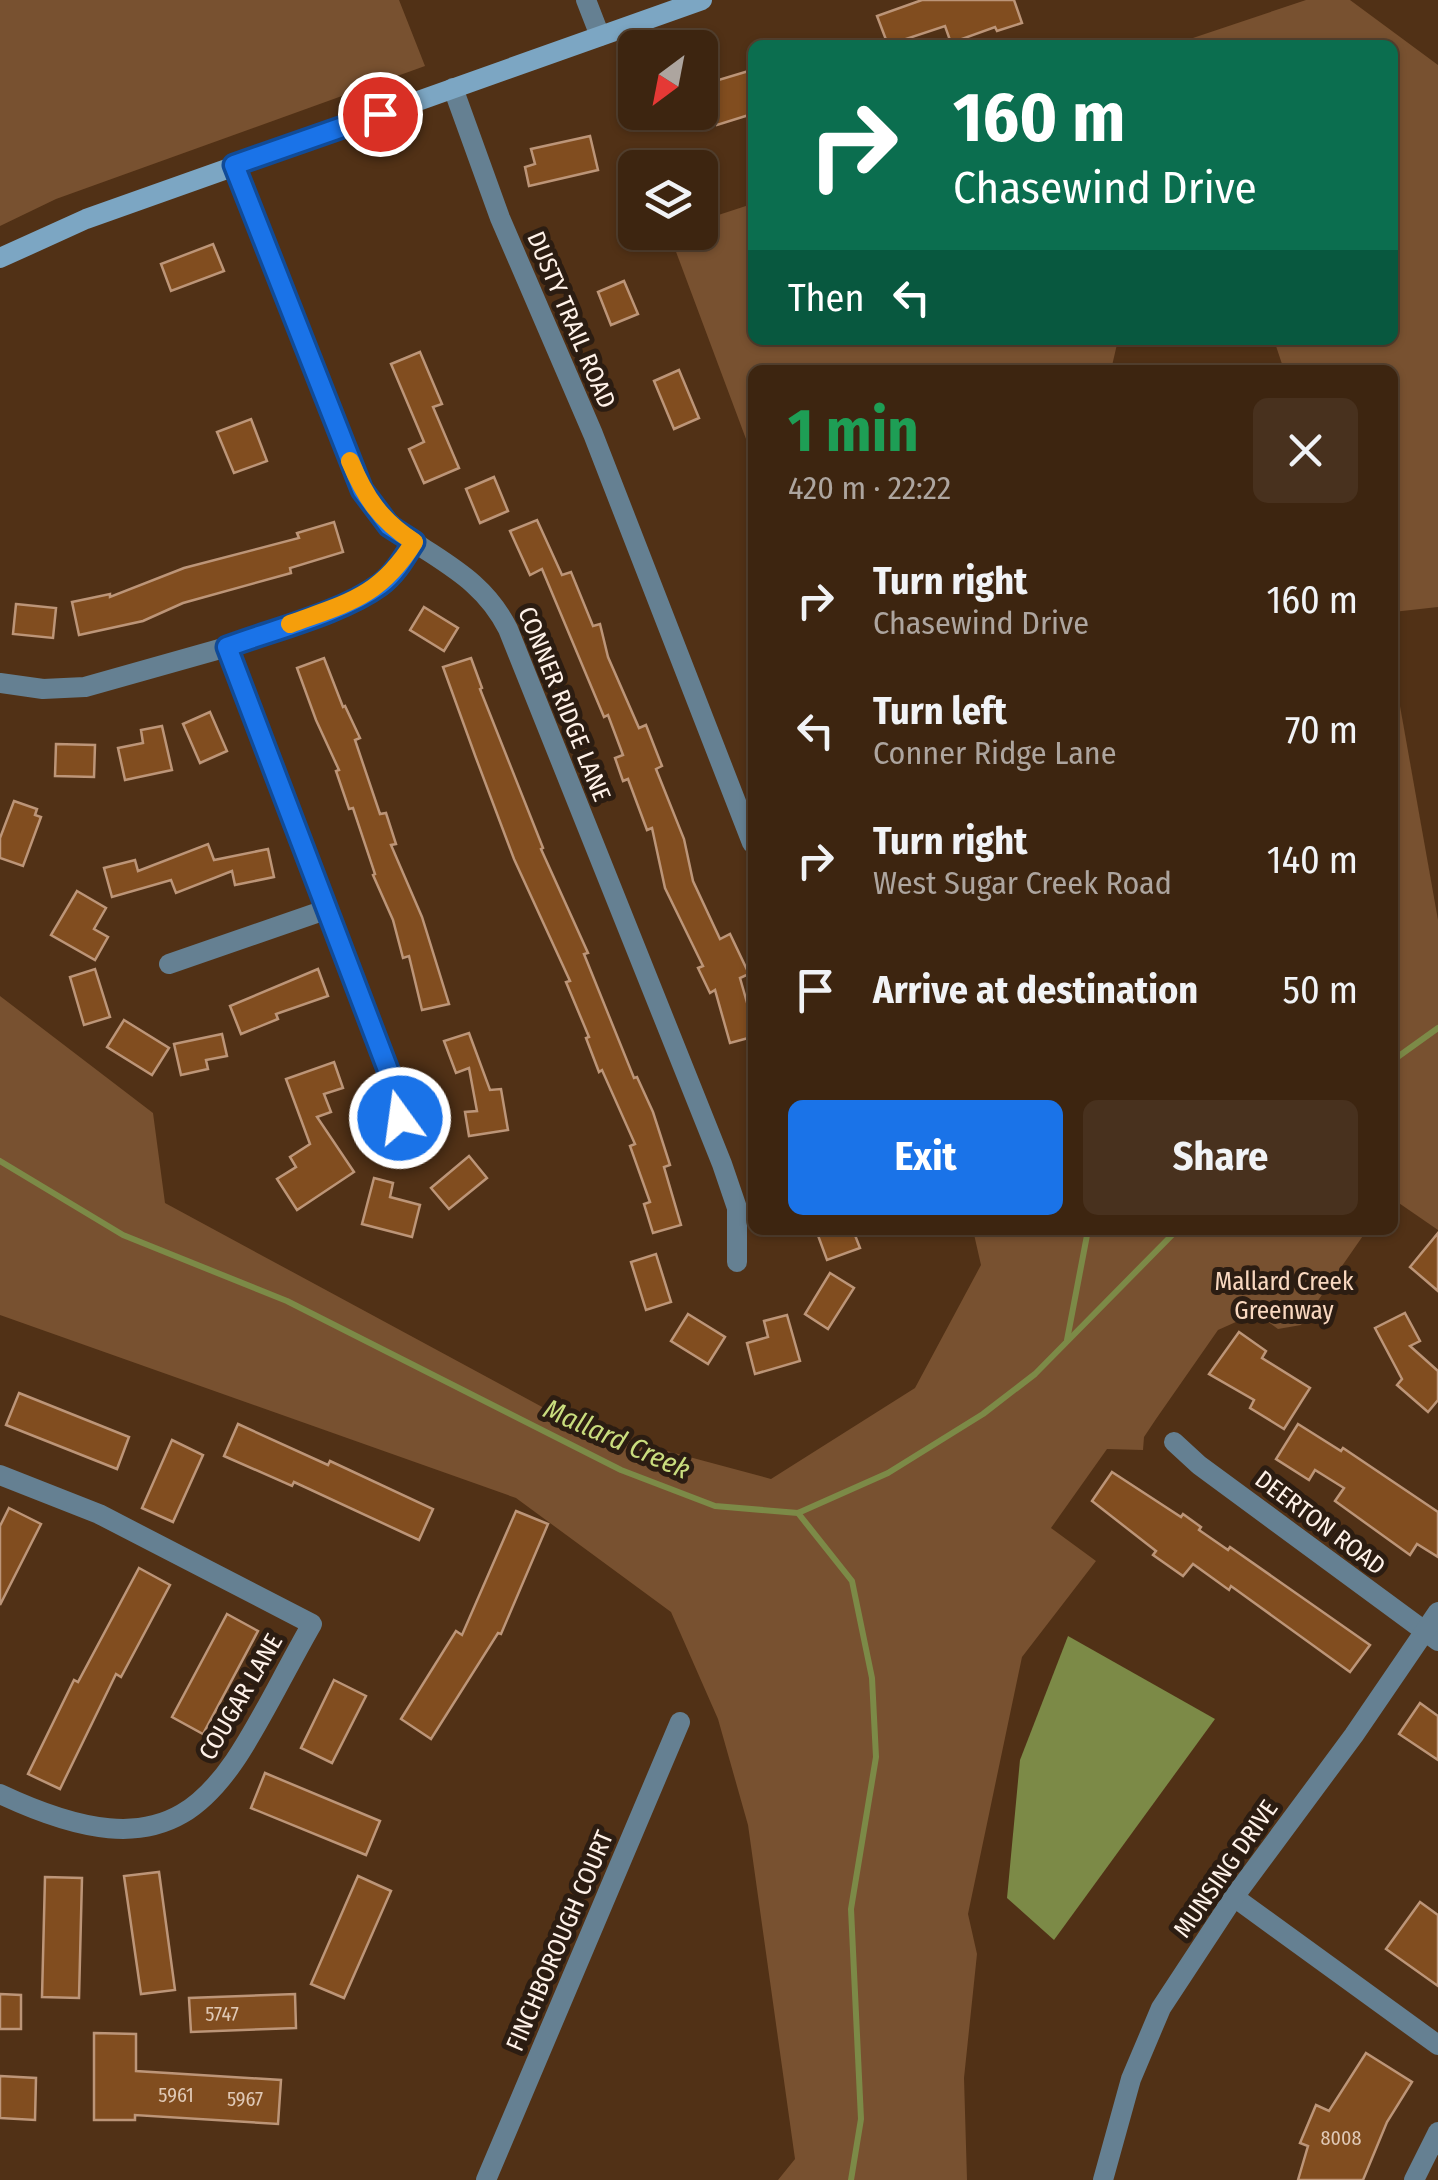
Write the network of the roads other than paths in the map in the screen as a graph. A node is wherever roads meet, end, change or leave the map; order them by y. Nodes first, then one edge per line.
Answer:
1 (586, 0) edge
2 (702, 0) edge
3 (600, 36) junction
4 (453, 88) junction
5 (234, 165) junction
6 (0, 258) edge
7 (414, 542) junction
8 (227, 647) junction
9 (0, 683) edge
10 (748, 833) edge
11 (328, 909) junction
12 (170, 964) dead end
13 (400, 1118) dead end
14 (737, 1262) dead end
15 (1174, 1442) dead end
16 (0, 1475) edge
17 (1438, 1612) edge
18 (1431, 1636) edge
19 (680, 1722) dead end
20 (0, 1794) edge
21 (1234, 1897) junction
22 (1438, 2045) edge
23 (1438, 2132) edge
24 (486, 2180) edge
25 (1104, 2180) edge
26 (1414, 2180) edge

1 - 3 street
2 - 3 main road
3 - 4 main road
4 - 5 main road
4 - 10 street, DUSTY TRAIL ROAD
5 - 6 main road
5 - 7 street, CONNER RIDGE LANE
7 - 8 street
7 - 14 street, CONNER RIDGE LANE
8 - 9 street
8 - 11 street
11 - 12 street
11 - 13 street
15 - 18 street, DEERTON ROAD
16 - 20 street, COUGAR LANE
17 - 18 street, MUNSING DRIVE
18 - 21 street, MUNSING DRIVE
19 - 24 street, FINCHBOROUGH COURT
21 - 22 street
21 - 25 street, MUNSING DRIVE
23 - 26 street

